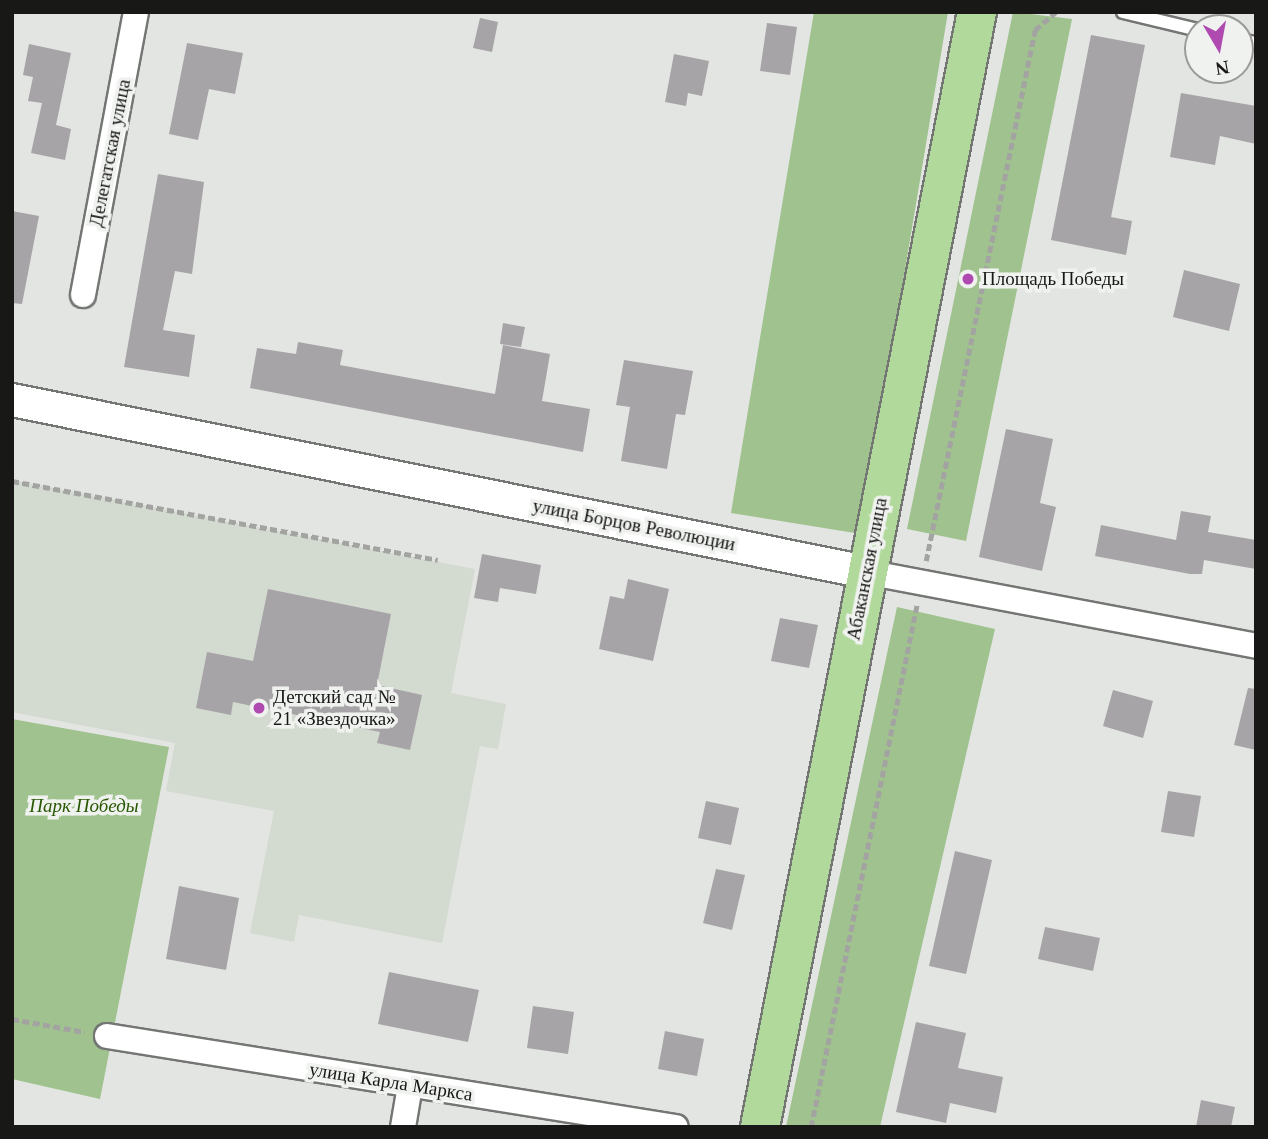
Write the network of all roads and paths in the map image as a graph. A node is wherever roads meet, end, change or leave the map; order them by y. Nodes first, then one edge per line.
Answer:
1 (136, 12) edge
2 (977, 12) edge
3 (1123, 12) edge
4 (1184, 27) edge
5 (83, 295) dead end
6 (12, 400) edge
7 (12, 481) edge
8 (438, 560) dead end
9 (866, 572) junction
10 (1256, 646) edge
11 (12, 1019) edge
12 (107, 1036) joint
13 (410, 1086) junction
14 (403, 1127) edge
15 (676, 1127) edge
16 (760, 1127) edge

1 - 5 street, Делегатская улица
2 - 9 main road, Абаканская улица
3 - 4 lane
6 - 9 street, улица Борцов Революции
7 - 8 path
9 - 10 street, улица Борцов Революции
9 - 16 main road, Абаканская улица
11 - 12 path
12 - 13 street, улица Карла Маркса
13 - 14 street
13 - 15 street, улица Карла Маркса

